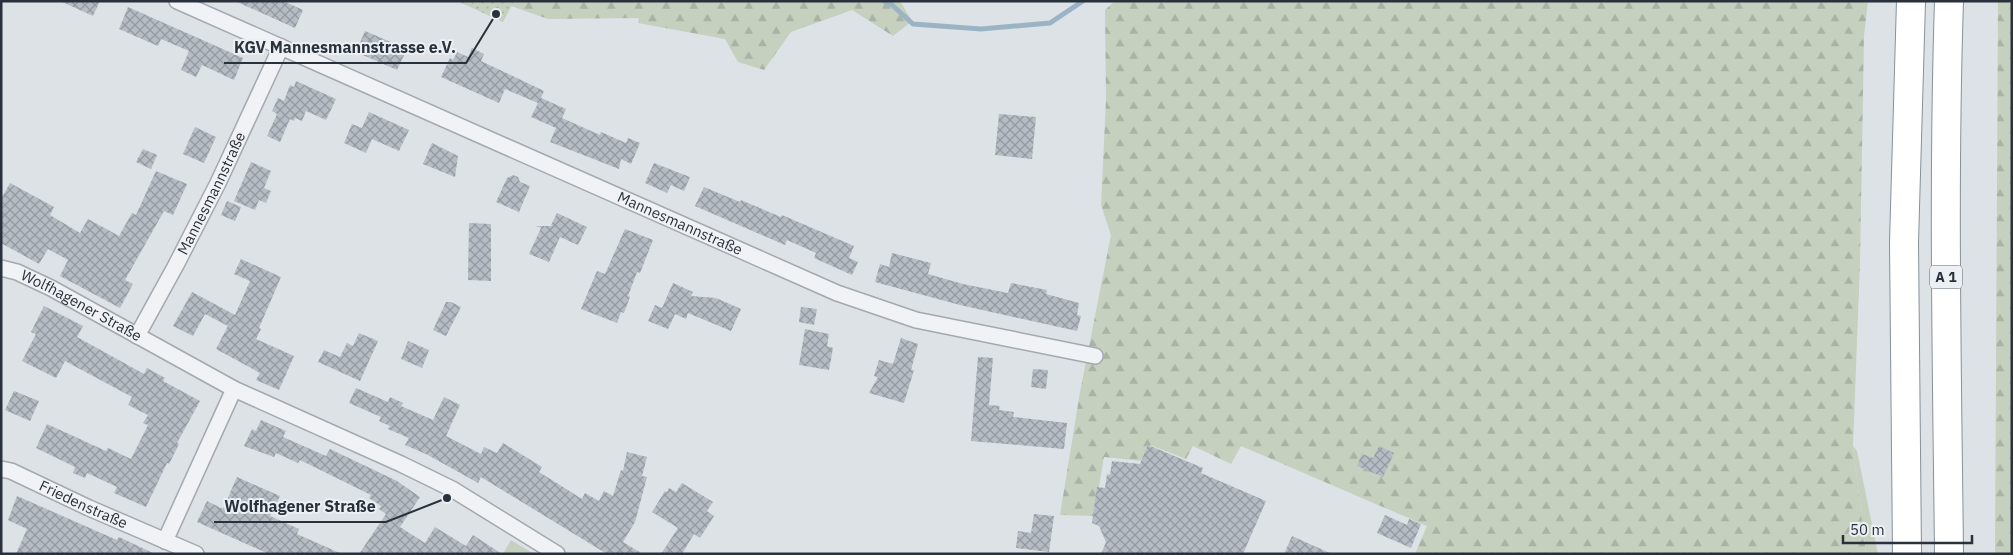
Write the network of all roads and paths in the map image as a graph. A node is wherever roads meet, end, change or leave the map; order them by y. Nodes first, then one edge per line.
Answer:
1 (177, 1) edge
2 (1911, 1) edge
3 (1950, 1) edge
4 (280, 47) junction
5 (1, 268) edge
6 (137, 336) junction
7 (1095, 356) dead end
8 (234, 389) junction
9 (1, 469) edge
10 (165, 541) junction
11 (196, 554) edge
12 (557, 554) edge
13 (1907, 554) edge
14 (1949, 554) edge

1 - 4 street, Mannesmannstraße
2 - 13 highway
3 - 14 highway, A 1
4 - 6 street, Mannesmannstraße
4 - 7 street, Mannesmannstraße
5 - 6 street, Wolfhagener Straße
6 - 8 street, Wolfhagener Straße
8 - 10 street
8 - 12 street, Wolfhagener Straße
9 - 10 street, Friedenstraße
10 - 11 street, Friedenstraße

